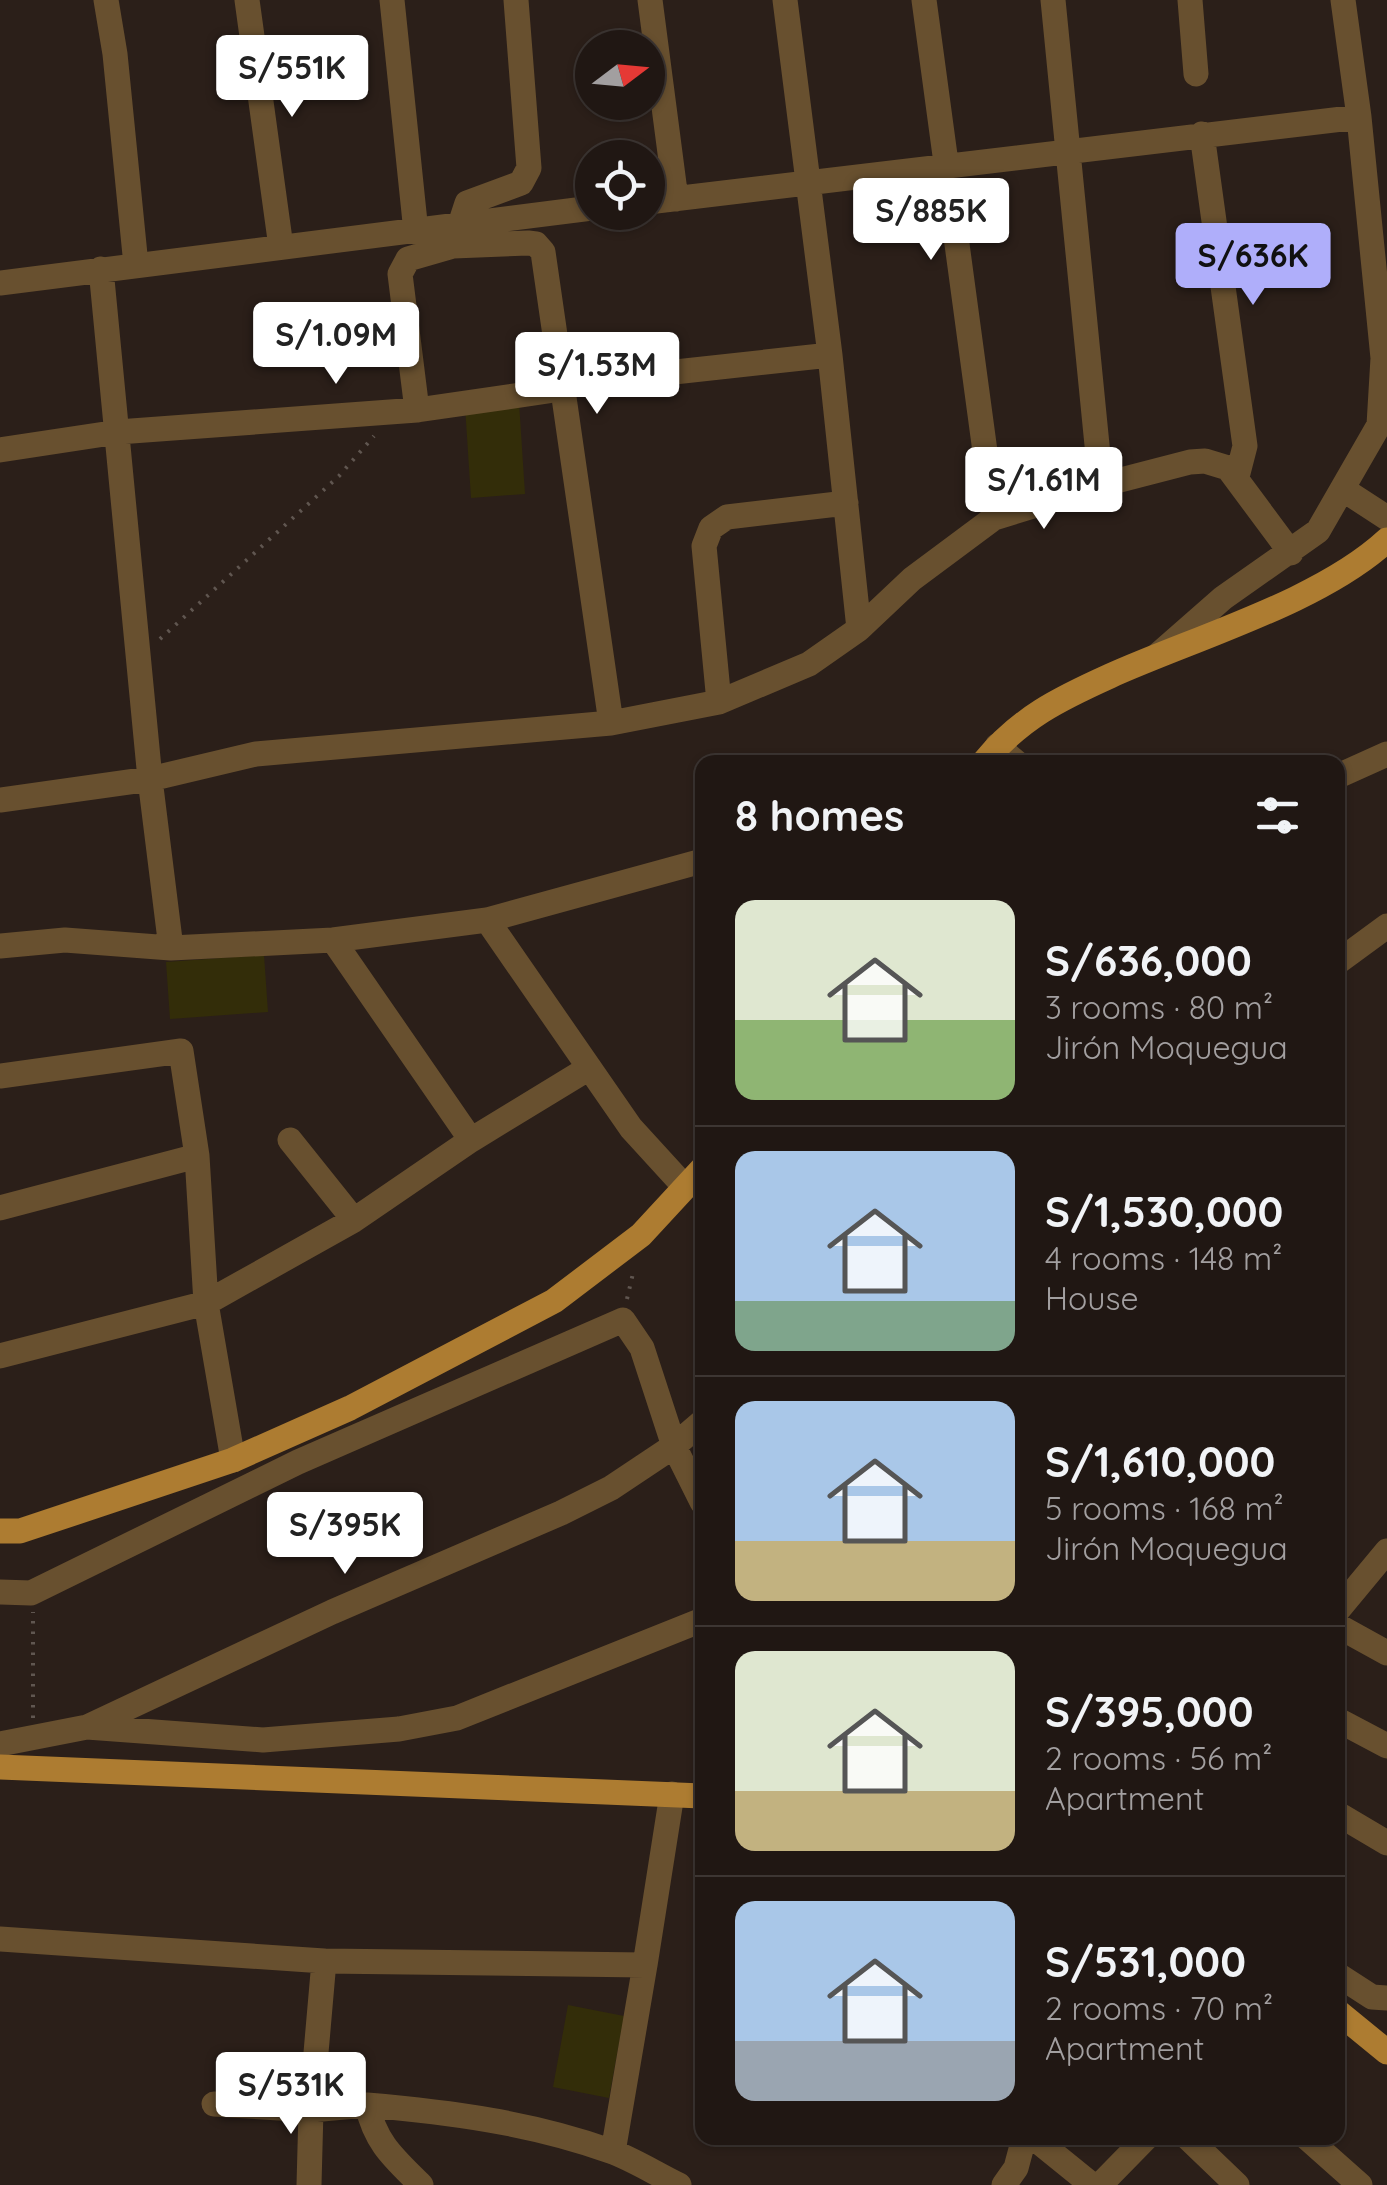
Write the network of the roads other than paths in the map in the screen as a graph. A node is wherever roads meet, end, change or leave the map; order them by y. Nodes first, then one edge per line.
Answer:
1 (106, 0) edge
2 (248, 0) edge
3 (392, 0) edge
4 (516, 0) edge
5 (650, 0) edge
6 (785, 0) edge
7 (924, 0) edge
8 (1053, 0) edge
9 (1190, 0) edge
10 (1343, 0) edge
11 (1196, 74) dead end
12 (1359, 117) junction
13 (1202, 134) junction
14 (1069, 153) junction
15 (946, 168) junction
16 (808, 184) junction
17 (676, 199) junction
18 (665, 200) edge
19 (575, 212) edge
20 (416, 232) junction
21 (457, 236) junction
22 (282, 247) junction
23 (136, 264) junction
24 (101, 269) junction
25 (0, 283) edge
26 (830, 355) junction
27 (564, 384) junction
28 (416, 410) junction
29 (118, 432) junction
30 (0, 450) edge
31 (1238, 477) junction
32 (1105, 484) junction
33 (1344, 490) junction
34 (846, 503) junction
35 (994, 518) junction
36 (1387, 518) edge
37 (1387, 540) edge
38 (1291, 553) junction
39 (859, 629) junction
40 (1158, 655) junction
41 (718, 702) junction
42 (611, 723) junction
43 (1387, 754) edge
44 (1000, 755) edge
45 (1345, 773) edge
46 (150, 780) junction
47 (0, 800) edge
48 (695, 864) edge
49 (487, 920) junction
50 (1387, 926) edge
51 (332, 940) junction
52 (0, 946) edge
53 (170, 948) junction
54 (1345, 957) edge
55 (588, 1068) junction
56 (0, 1076) edge
57 (290, 1140) dead end
58 (472, 1140) junction
59 (197, 1156) junction
60 (693, 1178) edge
61 (0, 1208) edge
62 (354, 1220) junction
63 (206, 1303) junction
64 (0, 1356) edge
65 (695, 1428) edge
66 (674, 1446) junction
67 (232, 1460) junction
68 (695, 1488) edge
69 (0, 1531) edge
70 (1387, 1552) edge
71 (0, 1592) edge
72 (1345, 1602) edge
73 (695, 1623) edge
74 (1345, 1630) edge
75 (1387, 1653) edge
76 (1345, 1724) edge
77 (88, 1728) junction
78 (0, 1744) edge
79 (1387, 1746) edge
80 (0, 1767) edge
81 (672, 1794) junction
82 (695, 1796) edge
83 (1345, 1818) edge
84 (1387, 1844) edge
85 (0, 1939) edge
86 (324, 1961) junction
87 (645, 1965) junction
88 (1345, 1980) edge
89 (1387, 1998) edge
90 (1345, 2018) edge
91 (1387, 2052) edge
92 (214, 2104) dead end
93 (367, 2106) junction
94 (311, 2110) junction
95 (1022, 2145) edge
96 (1043, 2145) edge
97 (1139, 2145) edge
98 (1195, 2145) edge
99 (1315, 2145) edge
100 (613, 2152) junction
101 (1014, 2179) edge
102 (309, 2185) edge
103 (421, 2185) edge
104 (679, 2185) edge
105 (1092, 2185) edge
106 (1100, 2185) edge
107 (1238, 2185) edge
108 (1360, 2185) edge

1 - 23 street
2 - 22 street
3 - 20 street
4 - 21 street
5 - 17 street
6 - 16 street
7 - 15 street
8 - 14 street
9 - 11 street
10 - 12 street
12 - 13 street
12 - 33 street
13 - 14 street
13 - 31 street
14 - 15 street
14 - 32 street
15 - 16 street
15 - 35 street
16 - 17 street
16 - 26 street
17 - 18 street
19 - 21 street
20 - 21 street
20 - 22 street
21 - 27 street
21 - 28 street
22 - 23 street
23 - 24 street
24 - 25 street
24 - 29 street
26 - 27 street
26 - 34 street
27 - 28 street
27 - 42 street
28 - 29 street
29 - 30 street
29 - 46 street
31 - 32 street
31 - 38 street
32 - 35 street
33 - 36 street
33 - 38 street
34 - 39 street
34 - 41 street
35 - 39 street
37 - 40 main road
38 - 40 street
39 - 41 street
40 - 44 main road
41 - 42 street
42 - 46 street
43 - 45 street
46 - 47 street
46 - 53 street
48 - 49 street
49 - 51 street
49 - 55 street
50 - 54 street
51 - 53 street
51 - 58 street
52 - 53 street
55 - 58 street
55 - 60 street
56 - 59 street
57 - 62 street
58 - 62 street
59 - 61 street
59 - 63 street
60 - 67 main road
62 - 63 street
63 - 64 street
63 - 67 street
65 - 66 street
66 - 68 street
66 - 71 street
66 - 77 street
67 - 69 main road
70 - 72 street
73 - 77 street
74 - 75 street
76 - 79 street
77 - 78 street
80 - 81 main road
81 - 82 main road
81 - 87 street
83 - 84 street
85 - 86 street
86 - 87 street
86 - 94 street
87 - 100 street
88 - 89 street
90 - 91 main road
92 - 94 street
93 - 94 street
93 - 100 street
93 - 103 street
94 - 102 street
95 - 101 street
96 - 105 street
97 - 106 street
98 - 107 street
99 - 108 street
100 - 104 street

